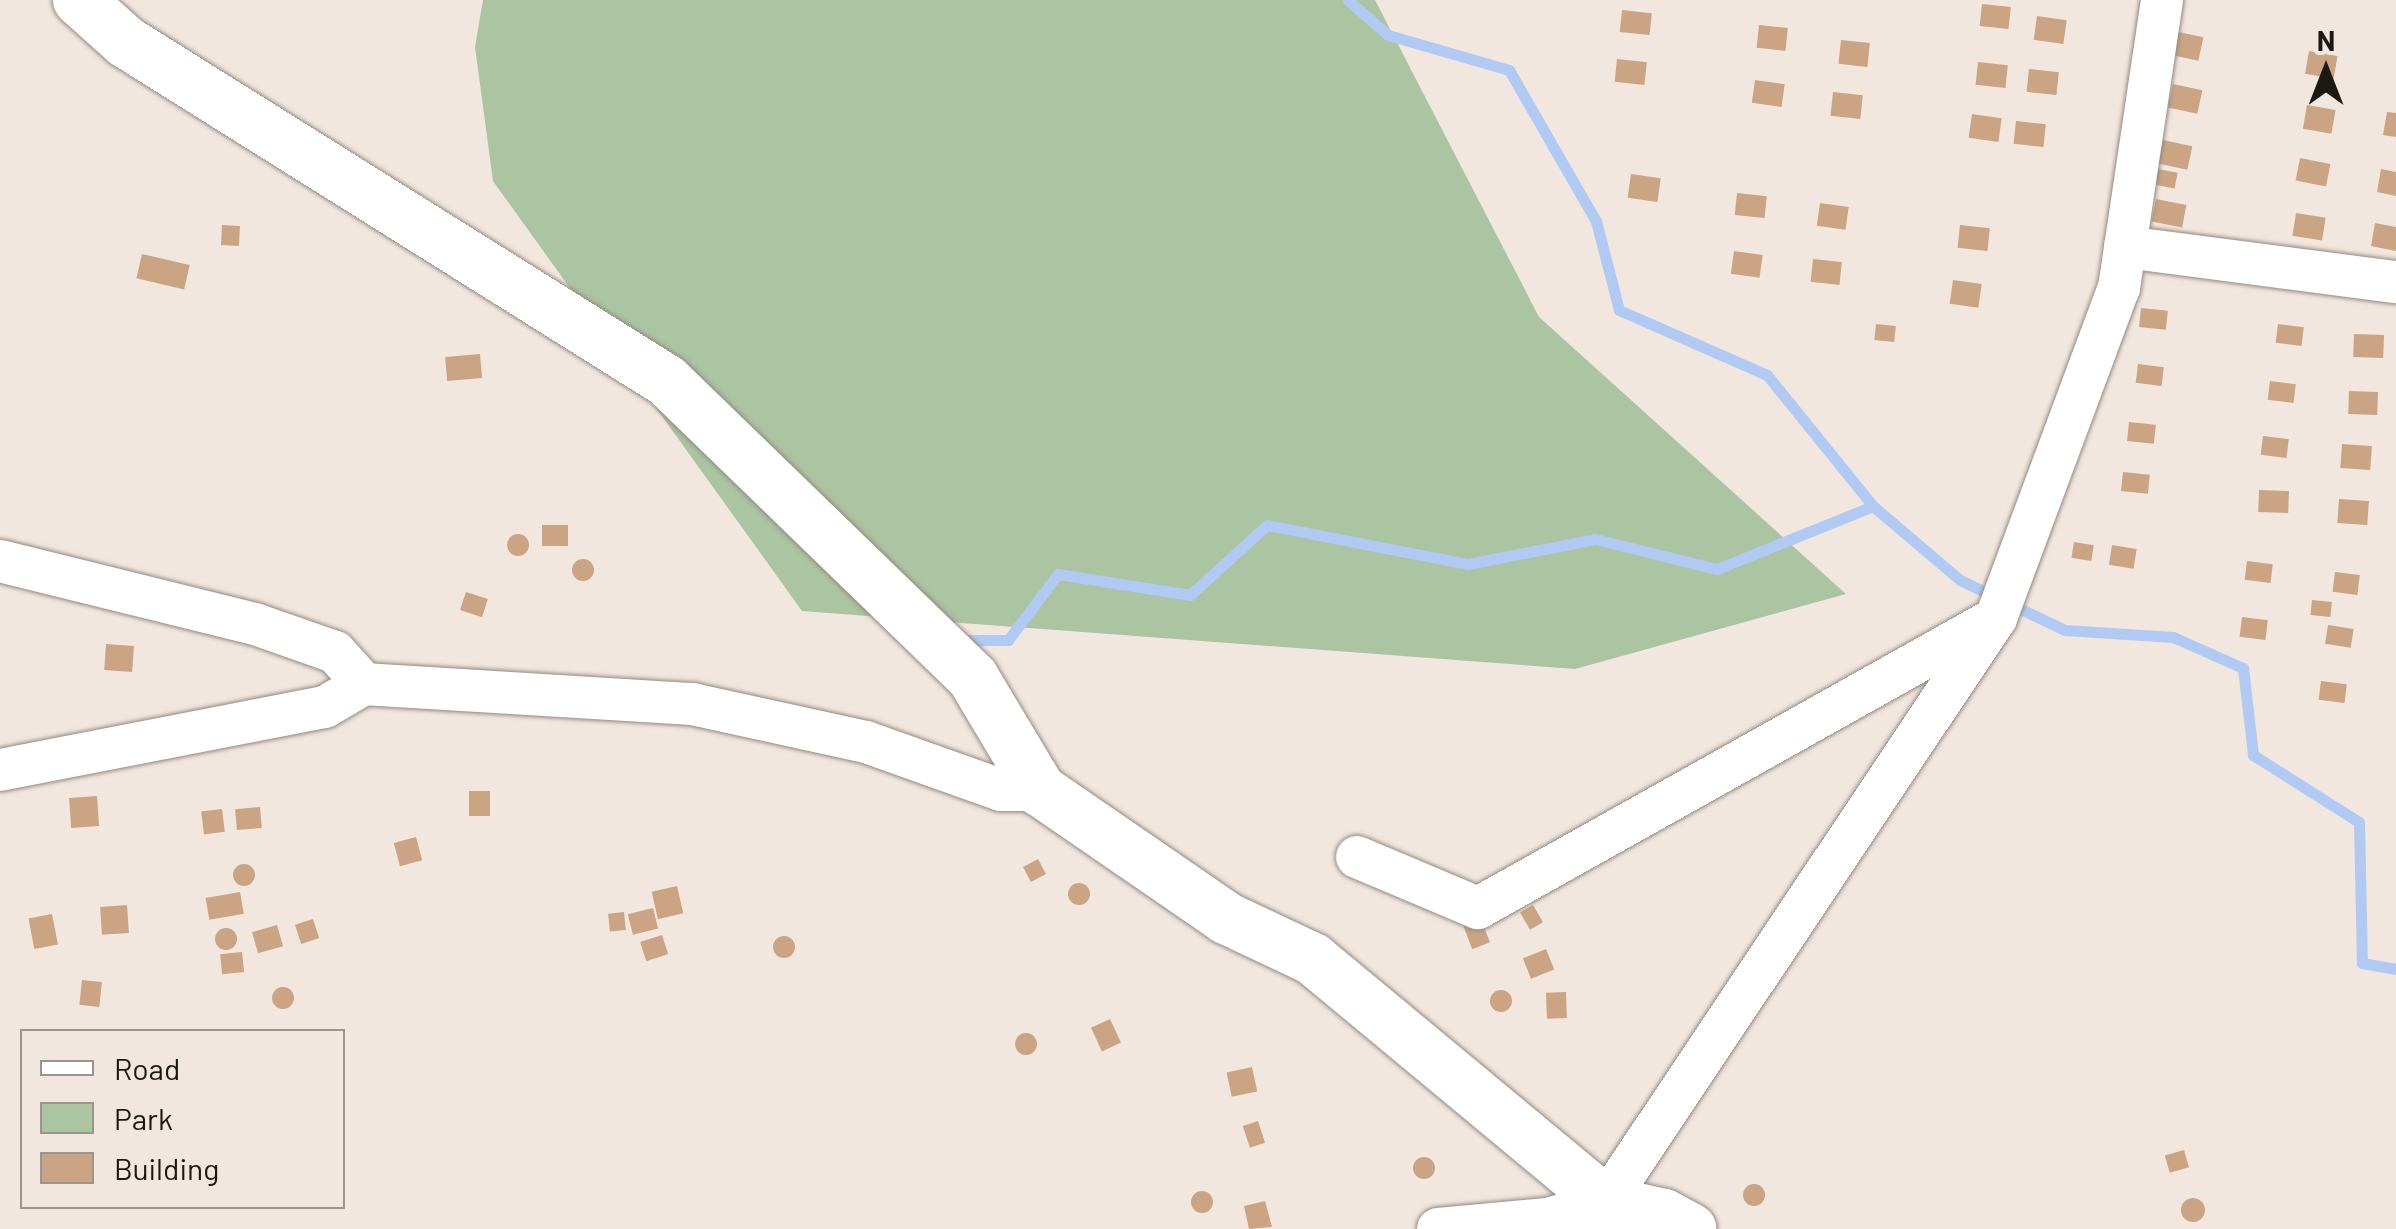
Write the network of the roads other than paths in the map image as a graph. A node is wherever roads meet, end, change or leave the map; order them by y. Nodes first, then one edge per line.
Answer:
1 (79, 0) edge
2 (2162, 0) edge
3 (2125, 246) junction
4 (2396, 282) edge
5 (0, 561) edge
6 (1996, 618) junction
7 (364, 684) junction
8 (0, 770) edge
9 (1040, 790) junction
10 (1357, 857) dead end
11 (1601, 1216) edge
12 (1438, 1229) edge
13 (1690, 1229) edge

1 - 9 street
2 - 3 street
3 - 4 street
3 - 6 street
5 - 7 street
6 - 10 street
6 - 11 street
7 - 8 street
7 - 9 street
9 - 11 street
11 - 12 street
11 - 13 street

